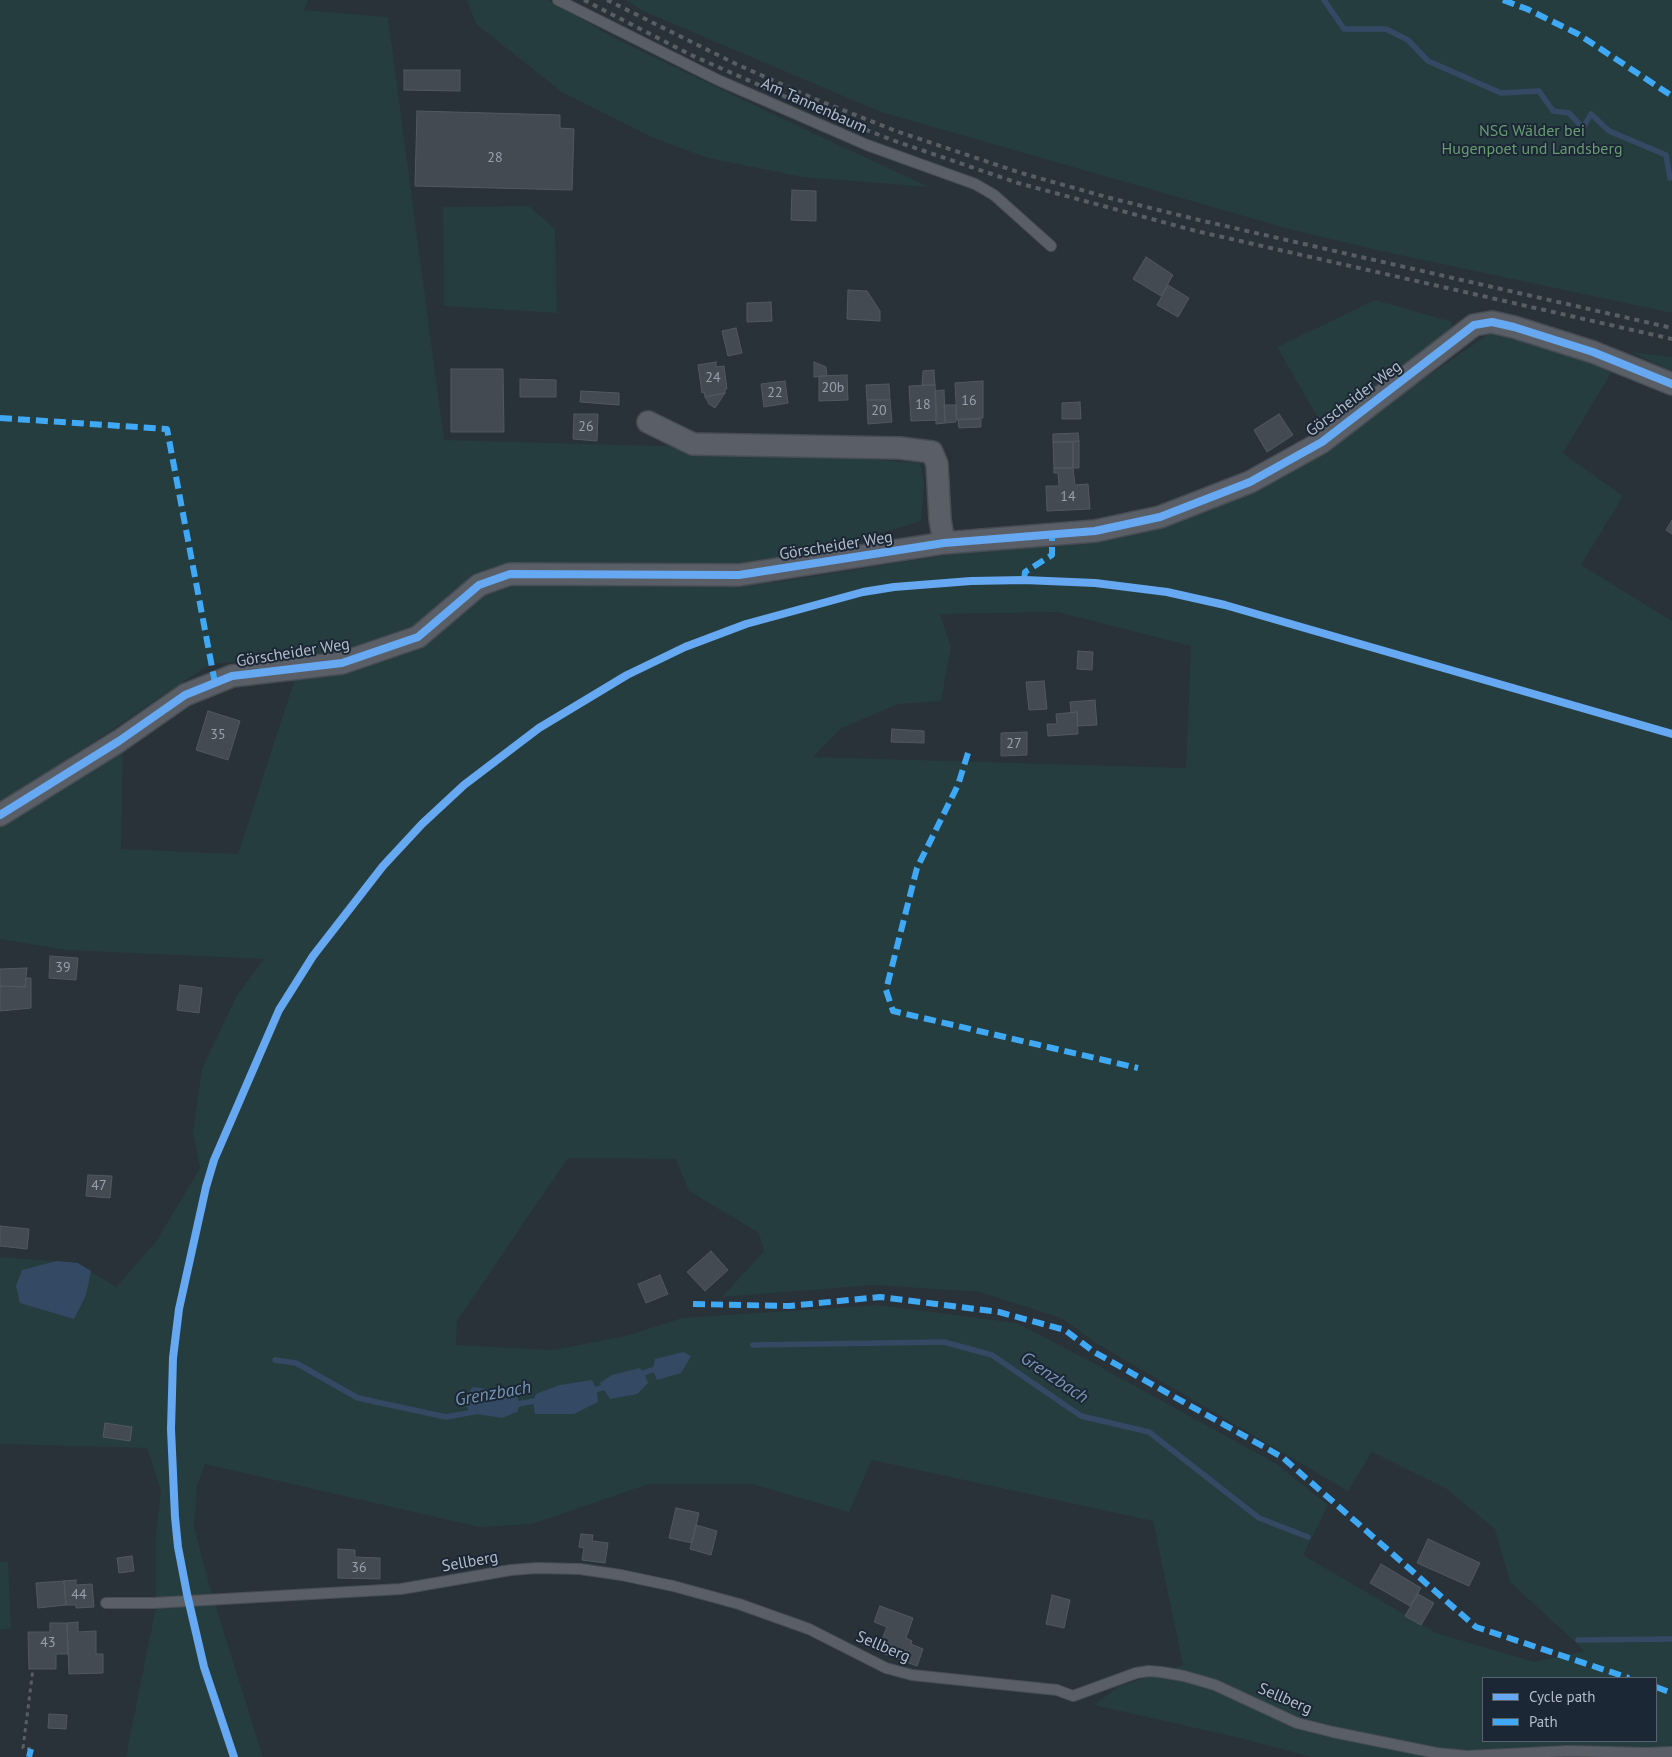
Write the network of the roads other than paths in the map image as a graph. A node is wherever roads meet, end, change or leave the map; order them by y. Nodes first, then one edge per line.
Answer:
1 (558, 0) edge
2 (1051, 246) dead end
3 (1672, 384) edge
4 (648, 422) dead end
5 (944, 542) junction
6 (0, 815) edge
7 (106, 1603) dead end
8 (1672, 1752) edge

1 - 2 lane, Am Tannenbaum
3 - 5 street, Görscheider Weg
4 - 5 street
5 - 6 street, Görscheider Weg
7 - 8 lane, Sellberg

